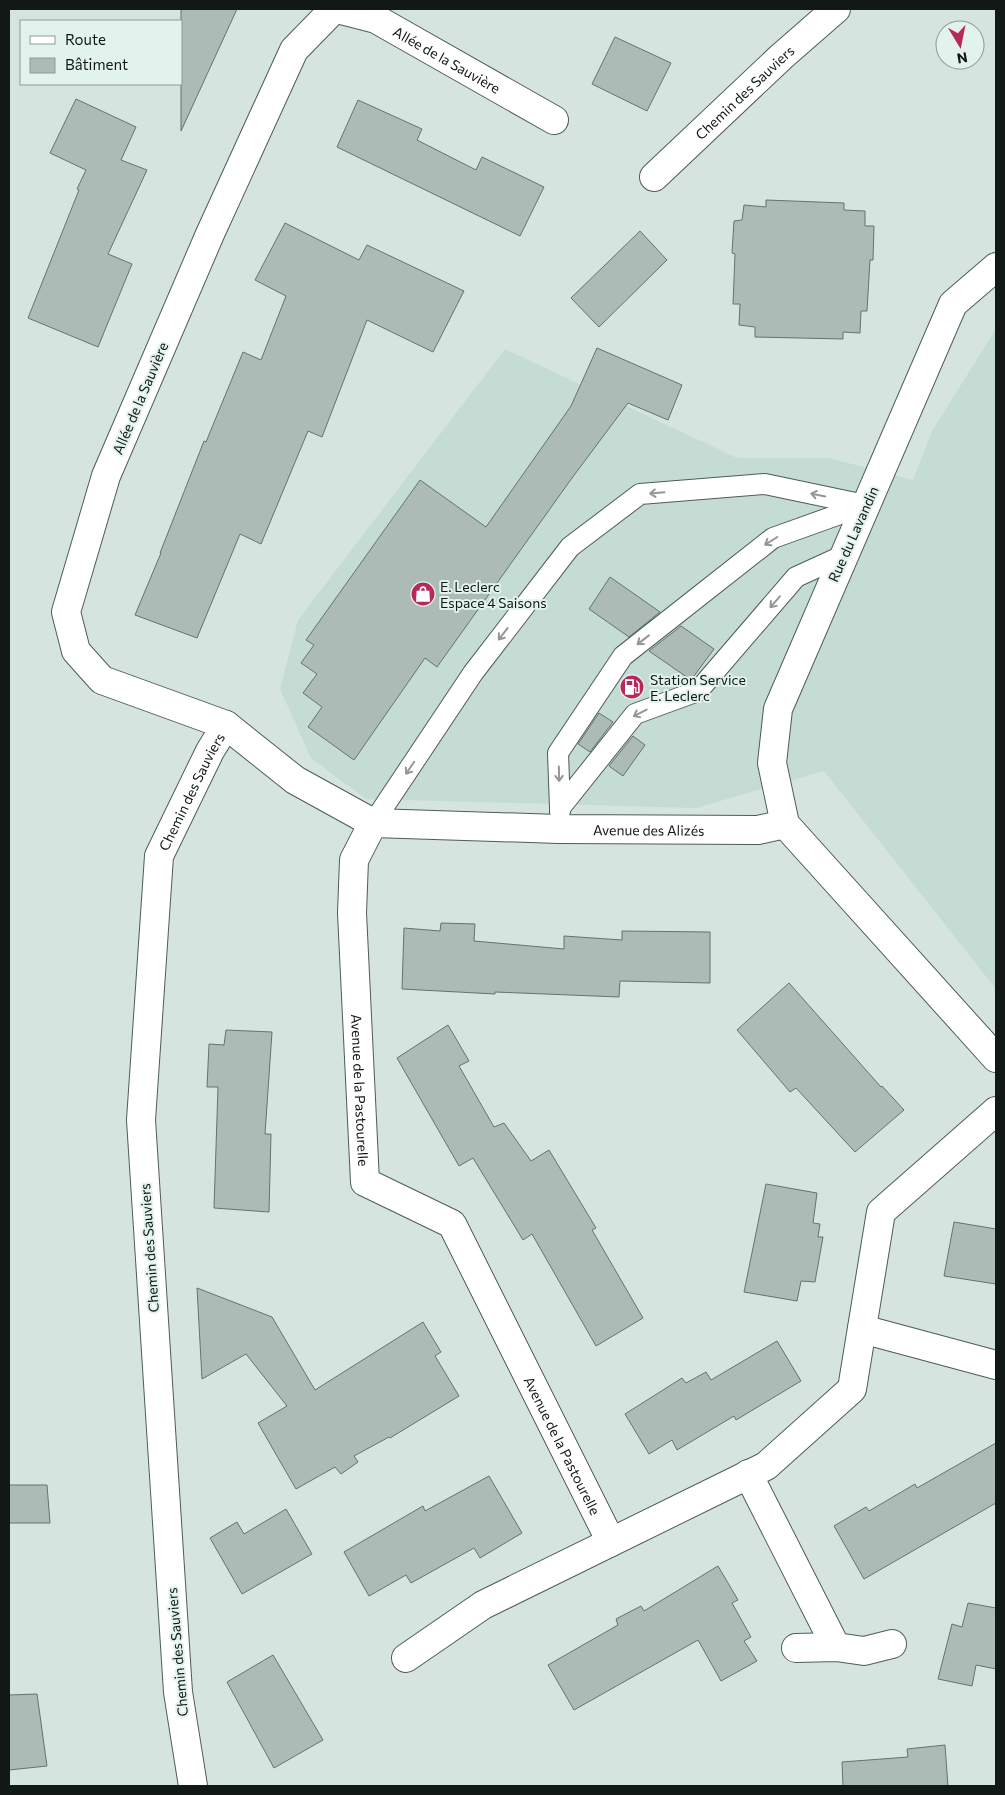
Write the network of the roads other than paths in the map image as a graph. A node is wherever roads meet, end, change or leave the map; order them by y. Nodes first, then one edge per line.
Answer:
1 (336, 9) edge
2 (836, 9) edge
3 (554, 120) dead end
4 (654, 177) dead end
5 (996, 267) edge
6 (865, 505) junction
7 (842, 556) junction
8 (226, 725) junction
9 (560, 819) junction
10 (373, 823) junction
11 (784, 824) junction
12 (996, 1058) edge
13 (996, 1111) edge
14 (862, 1329) junction
15 (996, 1365) edge
16 (748, 1474) junction
17 (611, 1542) junction
18 (892, 1644) dead end
19 (836, 1647) junction
20 (796, 1648) dead end
21 (406, 1658) dead end
22 (193, 1786) edge

1 - 3 street, Allée de la Sauvière
1 - 8 street, Allée de la Sauvière
2 - 4 street, Chemin des Sauviers
5 - 6 street, Rue du Lavandin
6 - 7 street, Rue du Lavandin
6 -> 9 lane
6 -> 10 lane
7 -> 9 lane
7 - 11 street, Rue du Lavandin
8 - 10 street, Avenue des Alizés
8 - 22 street, Chemin des Sauviers
9 - 10 street, Avenue des Alizés
9 - 11 street, Avenue des Alizés
10 - 17 street, Avenue de la Pastourelle
11 - 12 street
13 - 14 street
14 - 15 street
14 - 16 street
16 - 17 street
16 - 19 street
17 - 21 street
18 - 19 street
19 - 20 street

